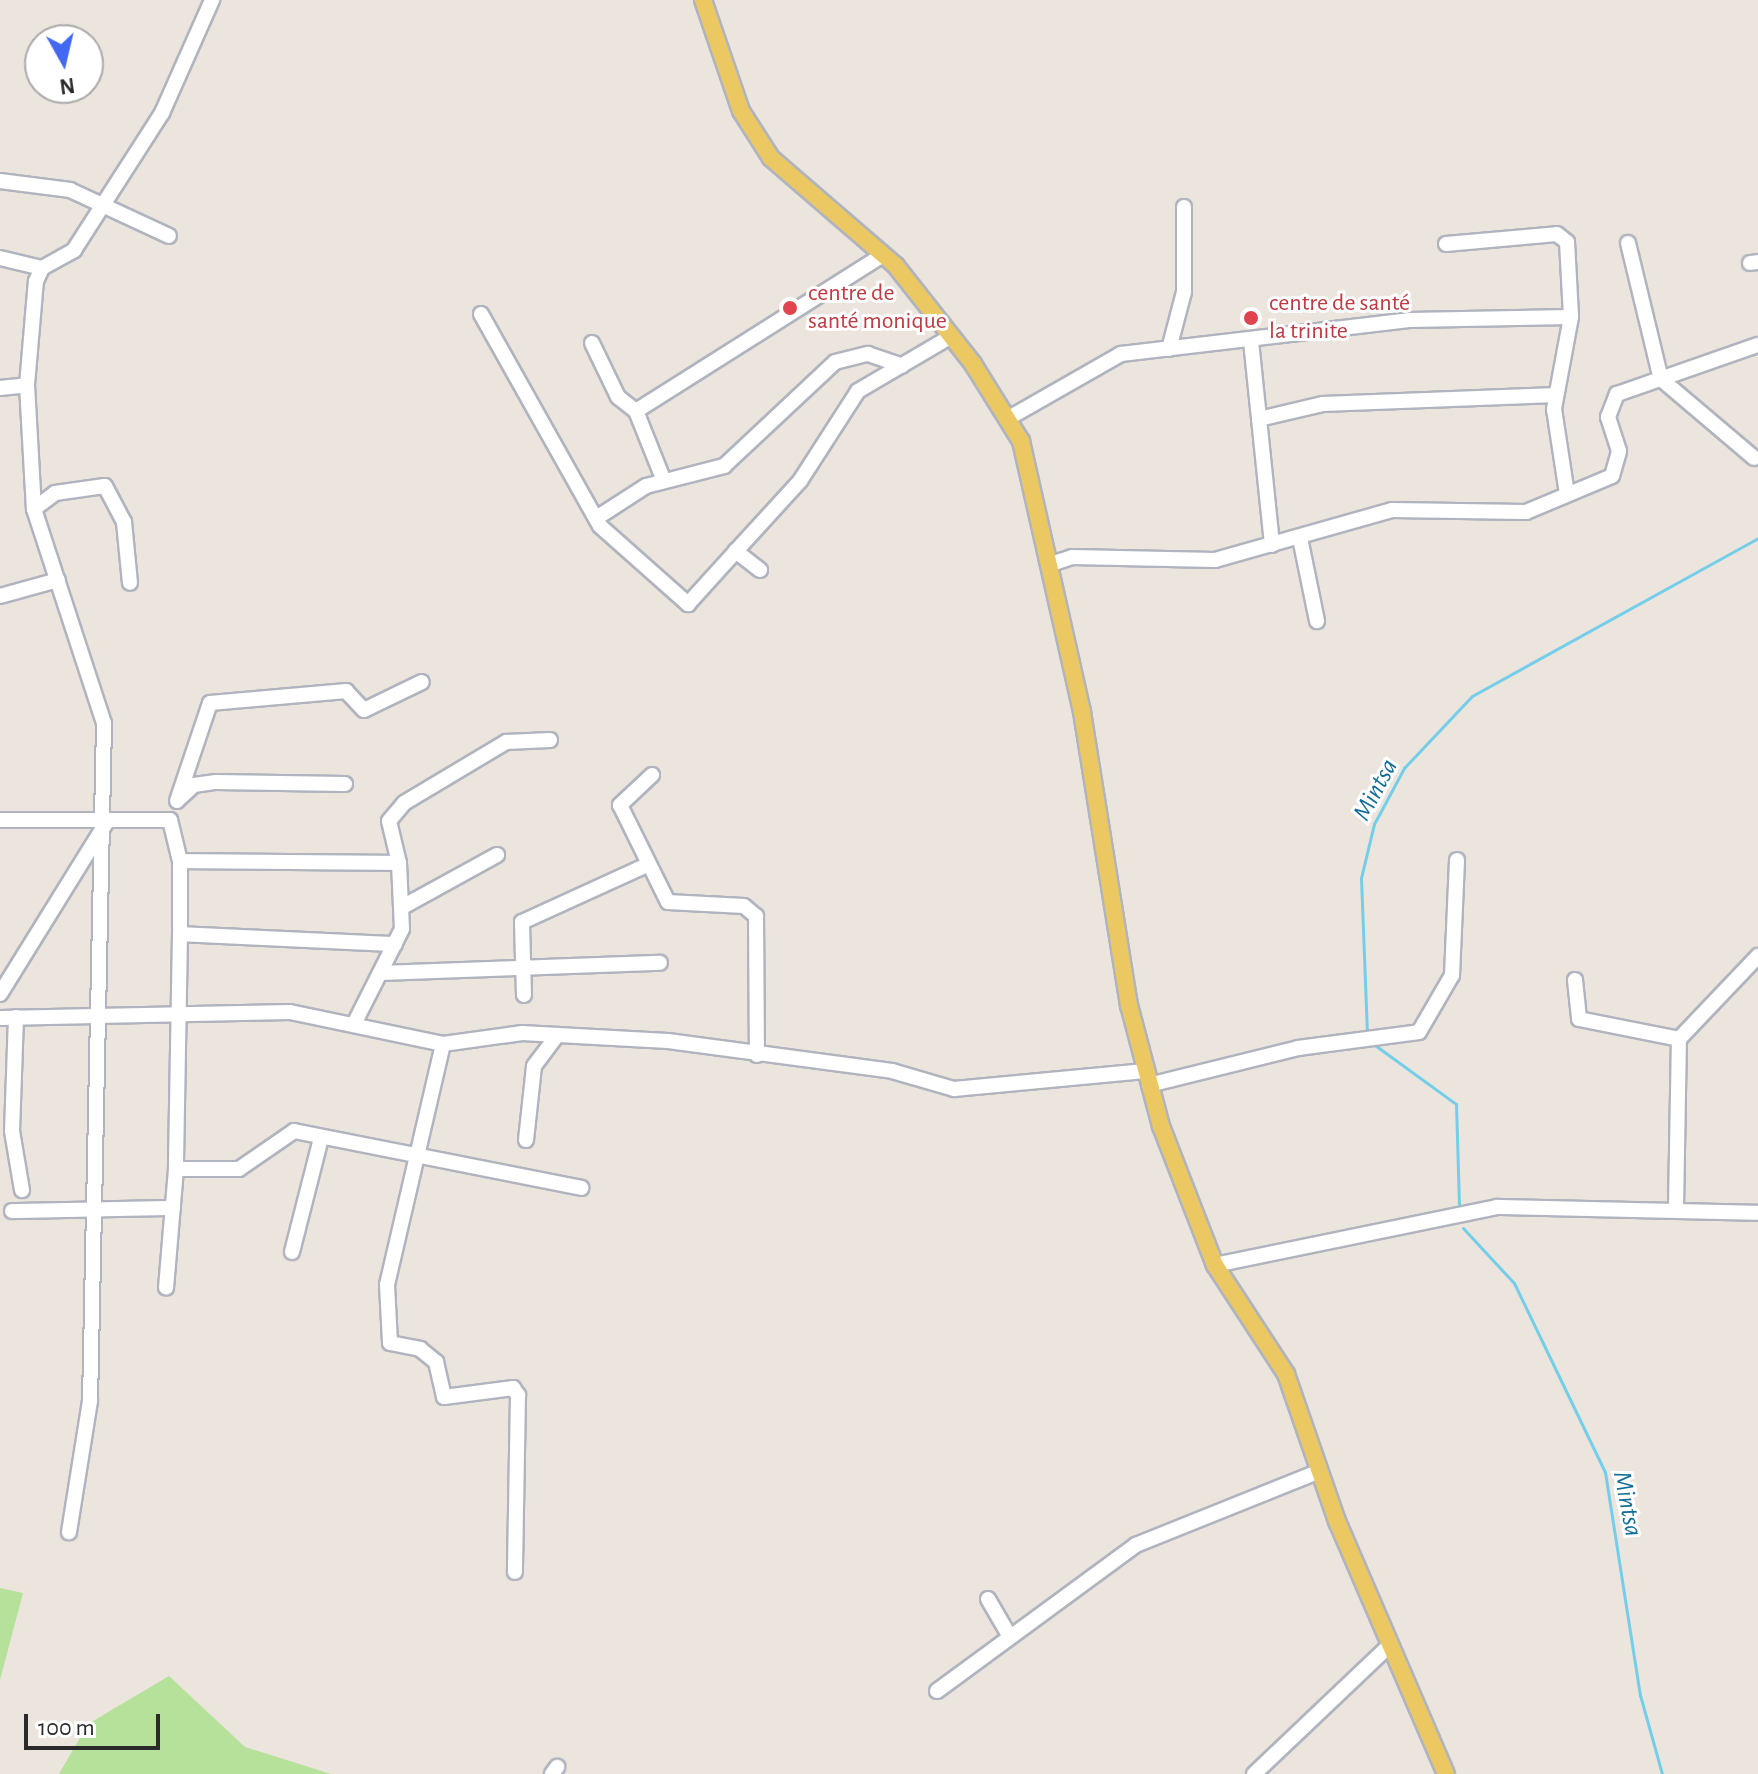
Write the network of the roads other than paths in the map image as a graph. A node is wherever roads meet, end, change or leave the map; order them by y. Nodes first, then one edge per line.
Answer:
1 (212, 0) edge
2 (703, 0) edge
3 (0, 181) edge
4 (100, 202) junction
5 (1184, 207) dead end
6 (169, 236) dead end
7 (1628, 243) dead end
8 (1446, 244) dead end
9 (883, 255) junction
10 (0, 258) edge
11 (42, 268) junction
12 (481, 314) dead end
13 (1571, 317) junction
14 (950, 337) junction
15 (1251, 341) junction
16 (592, 343) dead end
17 (1758, 345) edge
18 (1169, 349) junction
19 (902, 366) junction
20 (1661, 379) junction
21 (27, 385) junction
22 (0, 388) edge
23 (1556, 395) junction
24 (636, 411) junction
25 (1007, 419) junction
26 (1259, 419) junction
27 (1754, 458) dead end
28 (664, 481) junction
29 (1567, 494) junction
30 (34, 509) junction
31 (598, 517) junction
32 (1300, 538) junction
33 (1272, 545) junction
34 (736, 551) junction
35 (1051, 564) junction
36 (760, 570) dead end
37 (58, 580) junction
38 (130, 583) dead end
39 (0, 596) edge
40 (1317, 621) dead end
41 (422, 682) dead end
42 (550, 740) dead end
43 (652, 775) dead end
44 (345, 784) dead end
45 (177, 801) junction
46 (0, 820) edge
47 (170, 820) junction
48 (106, 823) junction
49 (497, 855) dead end
50 (1457, 860) dead end
51 (180, 861) junction
52 (399, 863) junction
53 (647, 865) junction
54 (406, 905) junction
55 (180, 934) junction
56 (395, 944) junction
57 (1758, 956) edge
58 (660, 963) dead end
59 (519, 966) junction
60 (381, 973) junction
61 (1575, 980) dead end
62 (0, 994) edge
63 (524, 995) dead end
64 (16, 1017) junction
65 (96, 1017) junction
66 (0, 1018) edge
67 (175, 1019) junction
68 (355, 1022) junction
69 (557, 1035) junction
70 (1679, 1039) junction
71 (443, 1044) junction
72 (757, 1055) junction
73 (1147, 1078) junction
74 (321, 1138) junction
75 (526, 1140) dead end
76 (412, 1158) junction
77 (176, 1169) junction
78 (581, 1188) dead end
79 (22, 1190) dead end
80 (173, 1208) junction
81 (1676, 1208) junction
82 (94, 1210) junction
83 (12, 1211) dead end
84 (1758, 1213) edge
85 (292, 1252) dead end
86 (1215, 1265) junction
87 (166, 1288) dead end
88 (1320, 1471) junction
89 (69, 1532) dead end
90 (515, 1572) dead end
91 (988, 1599) dead end
92 (1010, 1637) junction
93 (1389, 1646) junction
94 (937, 1691) dead end
95 (1254, 1774) edge
96 (1446, 1774) edge

1 - 4 street
2 - 9 main road
3 - 4 street
4 - 6 street
4 - 11 street
5 - 18 street
7 - 20 street
8 - 13 street
9 - 14 main road
9 - 24 street
10 - 11 street
11 - 21 street
12 - 31 street
13 - 15 street
13 - 23 street
14 - 19 street
14 - 25 main road
15 - 18 street
15 - 26 street
16 - 24 street
17 - 20 street
18 - 25 street
19 - 28 street
19 - 34 street
20 - 27 street
20 - 29 street
21 - 22 street
21 - 30 street
23 - 26 street
23 - 29 street
24 - 28 street
25 - 35 main road
26 - 33 street
28 - 31 street
29 - 32 street
30 - 37 street
30 - 38 street
31 - 34 street
32 - 33 street
32 - 40 street
33 - 35 street
34 - 36 street
35 - 73 main road
37 - 39 street
37 - 48 street
41 - 45 street
42 - 52 street
43 - 53 street
44 - 45 street
45 - 47 street
46 - 48 street
47 - 48 street
47 - 51 street
48 - 62 street
48 - 65 street
49 - 54 street
50 - 73 street
51 - 52 street
51 - 55 street
52 - 54 street
53 - 59 street
53 - 72 street
54 - 56 street
55 - 56 street
55 - 67 street
56 - 60 street
57 - 70 street
58 - 59 street
59 - 60 street
59 - 63 street
60 - 68 street
61 - 70 street
64 - 65 street
64 - 66 street
64 - 79 street
65 - 67 street
65 - 82 street
67 - 68 street
67 - 77 street
68 - 71 street
69 - 71 street
69 - 72 street
69 - 75 street
70 - 81 street
71 - 76 street
72 - 73 street
73 - 86 main road
74 - 76 street
74 - 77 street
74 - 85 street
76 - 78 street
76 - 90 street
77 - 80 street
80 - 82 street
80 - 87 street
81 - 84 street
81 - 86 street
82 - 83 street
82 - 89 street
86 - 88 main road
88 - 92 street
88 - 93 main road
91 - 92 street
92 - 94 street
93 - 95 street
93 - 96 main road

